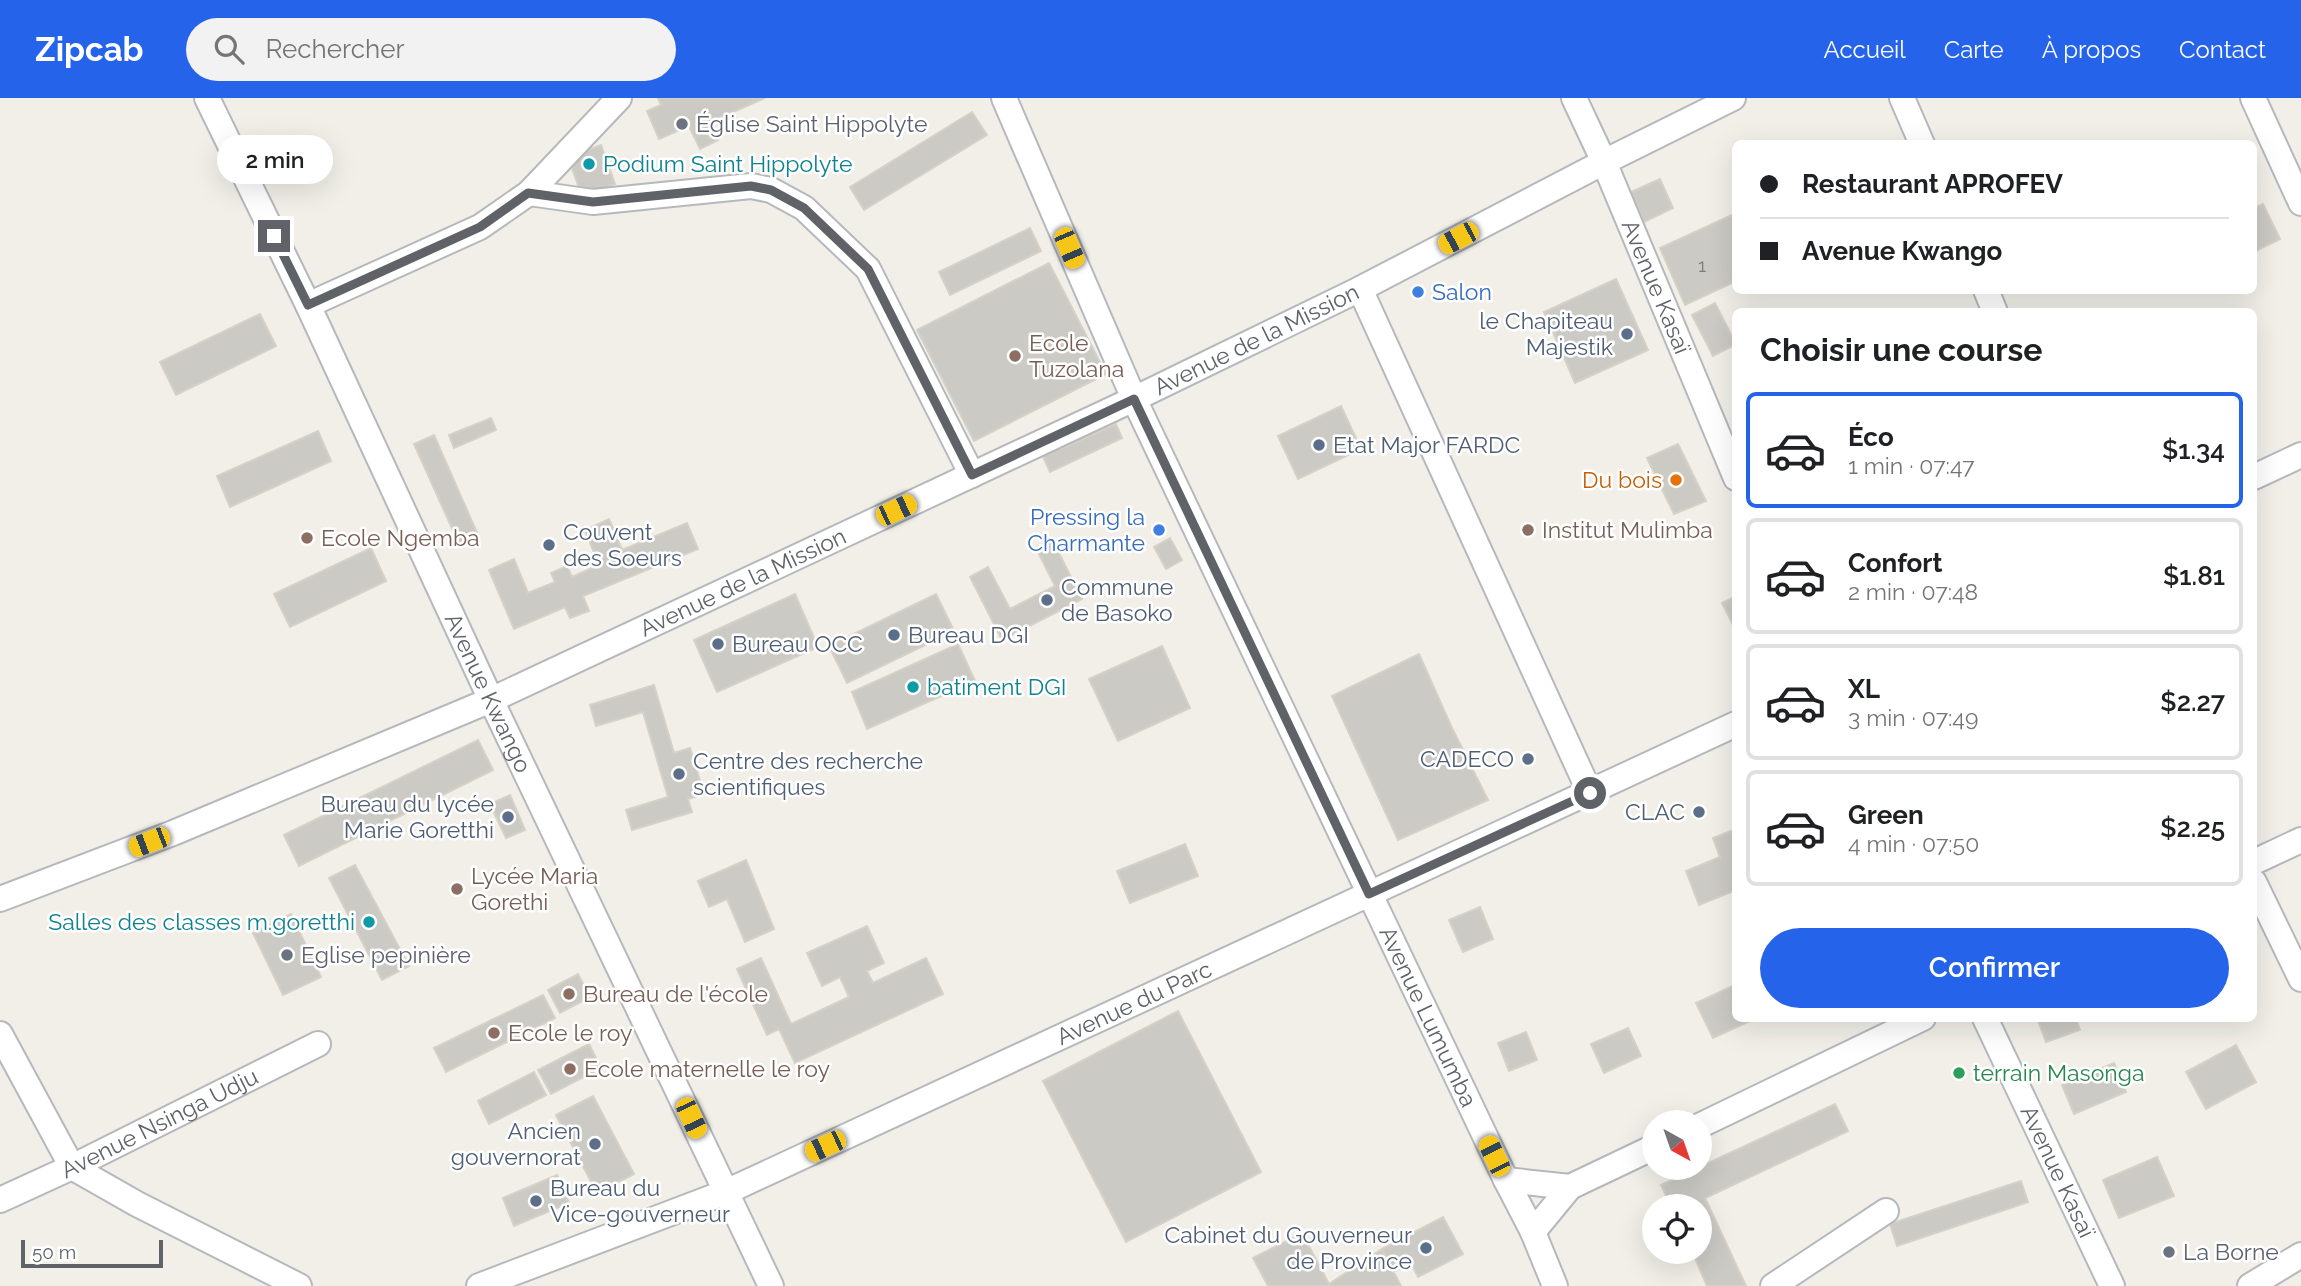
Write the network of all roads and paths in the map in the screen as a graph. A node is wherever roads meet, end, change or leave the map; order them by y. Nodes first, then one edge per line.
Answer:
1 (207, 98) edge
2 (619, 98) edge
3 (1004, 98) edge
4 (1574, 98) edge
5 (1733, 98) edge
6 (1902, 98) edge
7 (2253, 98) edge
8 (1920, 140) edge
9 (1604, 162) junction
10 (528, 193) junction
11 (2301, 203) edge
12 (1360, 289) junction
13 (308, 305) junction
14 (1134, 399) junction
15 (2301, 455) edge
16 (1732, 468) edge
17 (972, 475) junction
18 (2257, 476) edge
19 (491, 700) junction
20 (1732, 726) edge
21 (1590, 793) junction
22 (2301, 840) edge
23 (2257, 861) edge
24 (2257, 888) edge
25 (1369, 894) junction
26 (0, 899) edge
27 (2301, 979) edge
28 (1915, 1022) edge
29 (1986, 1022) edge
30 (0, 1034) edge
31 (318, 1044) dead end
32 (1712, 1120) edge
33 (1642, 1153) edge
34 (72, 1167) junction
35 (1506, 1180) junction
36 (1570, 1187) junction
37 (726, 1192) junction
38 (0, 1200) edge
39 (1886, 1212) dead end
40 (1533, 1232) junction
41 (2301, 1255) edge
42 (299, 1286) edge
43 (479, 1286) edge
44 (771, 1286) edge
45 (1555, 1286) edge
46 (1773, 1286) edge
47 (2112, 1286) edge
48 (2250, 1286) edge

1 - 13 street, Avenue Kwango
2 - 10 street
3 - 14 street, Avenue Lumumba
4 - 9 street, Avenue Kasaï
5 - 9 street, Avenue de la Mission
6 - 8 street
7 - 11 street
9 - 12 street, Avenue de la Mission
9 - 16 street, Avenue Kasaï
10 - 13 street
10 - 17 street
12 - 14 street, Avenue de la Mission
12 - 21 street
13 - 19 street, Avenue Kwango
14 - 17 street, Avenue de la Mission
14 - 25 street, Avenue Lumumba
15 - 18 street
17 - 19 street, Avenue de la Mission
19 - 26 street, Avenue de la Mission
19 - 37 street, Avenue Kwango
20 - 21 street, Avenue du Parc
21 - 25 street, Avenue du Parc
22 - 23 street
24 - 27 street
25 - 35 street, Avenue Lumumba
25 - 37 street, Avenue du Parc
28 - 32 street
29 - 47 street, Avenue Kasaï
30 - 34 street
31 - 34 street, Avenue Nsinga Udju
33 - 36 street
34 - 38 street, Avenue Nsinga Udju
34 - 42 street
35 - 36 street
35 - 40 street, Avenue Lumumba
36 - 40 street
37 - 43 street, Avenue du Parc
37 - 44 street, Avenue Kwango
39 - 46 street
40 - 45 street, Avenue Lumumba
41 - 48 street

